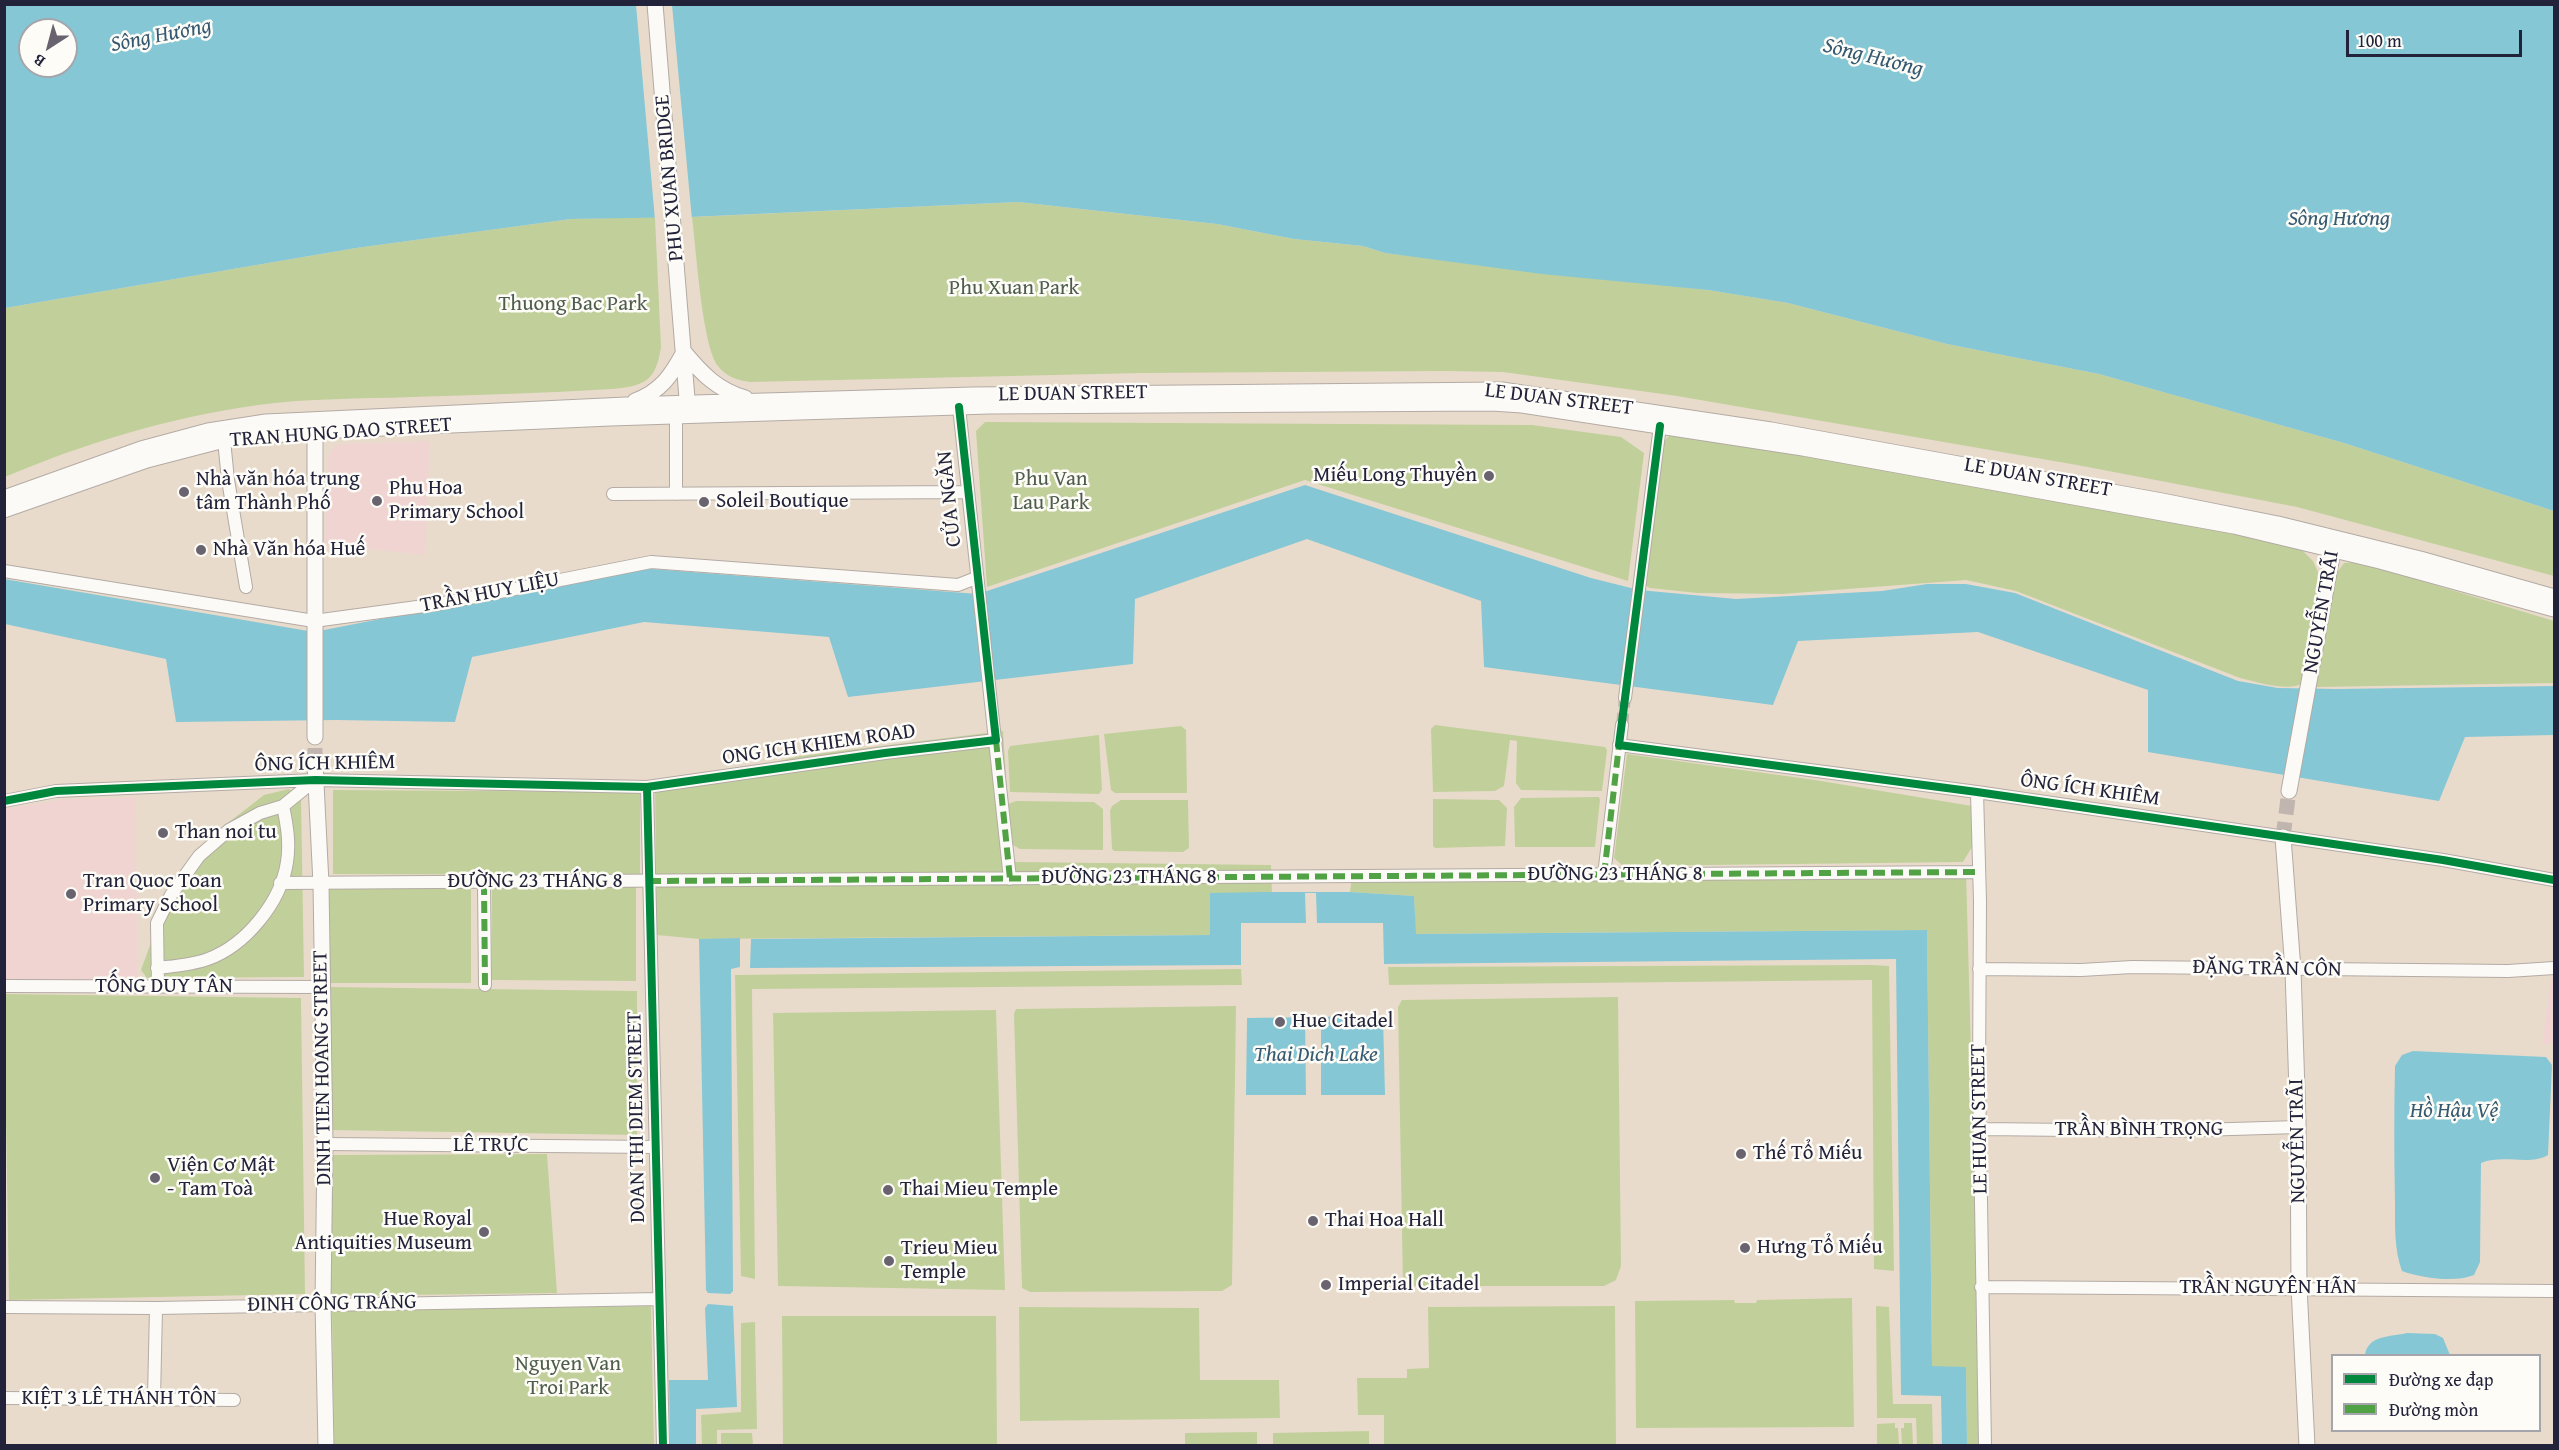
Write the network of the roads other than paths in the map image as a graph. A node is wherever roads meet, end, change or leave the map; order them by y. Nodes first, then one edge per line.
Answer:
1 (655, 4) edge
2 (684, 352) junction
3 (958, 401) junction
4 (760, 402) junction
5 (626, 405) junction
6 (684, 412) junction
7 (1661, 419) junction
8 (315, 425) junction
9 (224, 441) junction
10 (968, 492) junction
11 (613, 494) dead end
12 (676, 494) junction
13 (4, 498) edge
14 (4, 510) edge
15 (2334, 544) junction
16 (4, 571) edge
17 (977, 583) junction
18 (246, 587) dead end
19 (2554, 597) edge
20 (2554, 609) edge
21 (314, 627) junction
22 (1625, 698) tunnel mouth
23 (1622, 725) tunnel mouth
24 (315, 737) tunnel mouth
25 (996, 740) junction
26 (1619, 745) junction
27 (315, 763) tunnel mouth
28 (315, 780) junction
29 (647, 787) junction
30 (2289, 791) tunnel mouth
31 (1977, 792) junction
32 (4, 801) edge
33 (283, 806) junction
34 (2283, 837) junction
35 (1978, 872) junction
36 (1604, 875) junction
37 (1011, 879) junction
38 (2554, 880) edge
39 (650, 881) junction
40 (484, 882) junction
41 (280, 884) junction
42 (321, 884) junction
43 (157, 968) junction
44 (2554, 968) edge
45 (1979, 969) junction
46 (2293, 970) junction
47 (484, 985) dead end
48 (4, 986) edge
49 (158, 987) junction
50 (323, 987) junction
51 (2298, 1127) junction
52 (1981, 1129) junction
53 (326, 1144) junction
54 (656, 1147) junction
55 (1982, 1287) junction
56 (2299, 1287) junction
57 (2554, 1291) edge
58 (659, 1299) junction
59 (323, 1304) junction
60 (4, 1307) edge
61 (156, 1308) junction
62 (4, 1398) edge
63 (154, 1398) junction
64 (234, 1400) dead end
65 (326, 1446) edge
66 (663, 1446) edge
67 (1984, 1446) edge
68 (2307, 1446) edge

1 - 2 main road, PHU XUAN BRIDGE
2 - 4 main road
2 - 5 main road
2 - 6 main road, PHU XUAN BRIDGE
3 - 4 main road, LE DUAN STREET
3 - 6 main road, LE DUAN STREET
3 - 7 main road, LE DUAN STREET
3 - 10 street, CỬA NGĂN
4 - 6 main road, LE DUAN STREET
5 - 6 main road, TRAN HUNG DAO STREET
5 - 8 main road, TRAN HUNG DAO STREET
6 - 8 main road, TRAN HUNG DAO STREET
6 - 12 street
7 - 15 main road, LE DUAN STREET
7 - 22 street
8 - 9 main road, TRAN HUNG DAO STREET
8 - 13 main road, TRAN HUNG DAO STREET
8 - 21 main road
9 - 14 main road, TRAN HUNG DAO STREET
9 - 18 street
10 - 12 street
10 - 17 street, CỬA NGĂN
11 - 12 street
15 - 19 main road, LE DUAN STREET
15 - 20 main road, LE DUAN STREET
15 - 30 main road, NGUYỄN TRÃI
16 - 21 street, TRẦN HUY LIỆU
17 - 21 street, TRẦN HUY LIỆU
17 - 25 street, CỬA NGĂN
21 - 24 main road
23 - 26 street
25 - 29 street, ONG ICH KHIEM ROAD
25 - 37 street
26 - 31 street, ÔNG ÍCH KHIÊM
26 - 36 street
27 - 28 main road, DINH TIEN HOANG STREET
28 - 29 street, ÔNG ÍCH KHIÊM
28 - 32 street, ÔNG ÍCH KHIÊM
28 - 33 street
28 - 42 main road, DINH TIEN HOANG STREET
29 - 39 street, DOAN THI DIEM STREET
31 - 34 street, ÔNG ÍCH KHIÊM
31 - 35 street, LE HUAN STREET
33 - 41 street
33 - 43 street
34 - 38 street, ÔNG ÍCH KHIÊM
34 - 46 main road, NGUYỄN TRÃI
35 - 36 street, ĐƯỜNG 23 THÁNG 8
35 - 45 street, LE HUAN STREET
36 - 37 street, ĐƯỜNG 23 THÁNG 8
37 - 39 street, ĐƯỜNG 23 THÁNG 8
39 - 40 street, ĐƯỜNG 23 THÁNG 8
39 - 54 street, DOAN THI DIEM STREET
40 - 42 street, ĐƯỜNG 23 THÁNG 8
40 - 47 street
41 - 42 street, ĐƯỜNG 23 THÁNG 8
41 - 43 street
42 - 50 main road, DINH TIEN HOANG STREET
43 - 49 street
44 - 46 street, ĐẶNG TRẦN CÔN
45 - 46 street, ĐẶNG TRẦN CÔN
45 - 52 street, LE HUAN STREET
46 - 51 main road, NGUYỄN TRÃI
48 - 49 street, TỐNG DUY TÂN
49 - 50 street, TỐNG DUY TÂN
50 - 53 main road, DINH TIEN HOANG STREET
51 - 52 street, TRẦN BÌNH TRỌNG
51 - 56 main road, NGUYỄN TRÃI
52 - 55 street, LE HUAN STREET
53 - 54 street, LÊ TRỰC
53 - 59 main road, DINH TIEN HOANG STREET
54 - 58 street, DOAN THI DIEM STREET
55 - 56 street, TRẦN NGUYÊN HÃN
55 - 67 street, LE HUAN STREET
56 - 57 street, TRẦN NGUYÊN HÃN
56 - 68 main road, NGUYỄN TRÃI
58 - 59 street, ĐINH CÔNG TRÁNG
58 - 66 street, DOAN THI DIEM STREET
59 - 61 street, ĐINH CÔNG TRÁNG
59 - 65 main road, DINH TIEN HOANG STREET
60 - 61 street, ĐINH CÔNG TRÁNG
61 - 63 street
62 - 63 street, KIỆT 3 LÊ THÁNH TÔN
63 - 64 street, KIỆT 3 LÊ THÁNH TÔN

